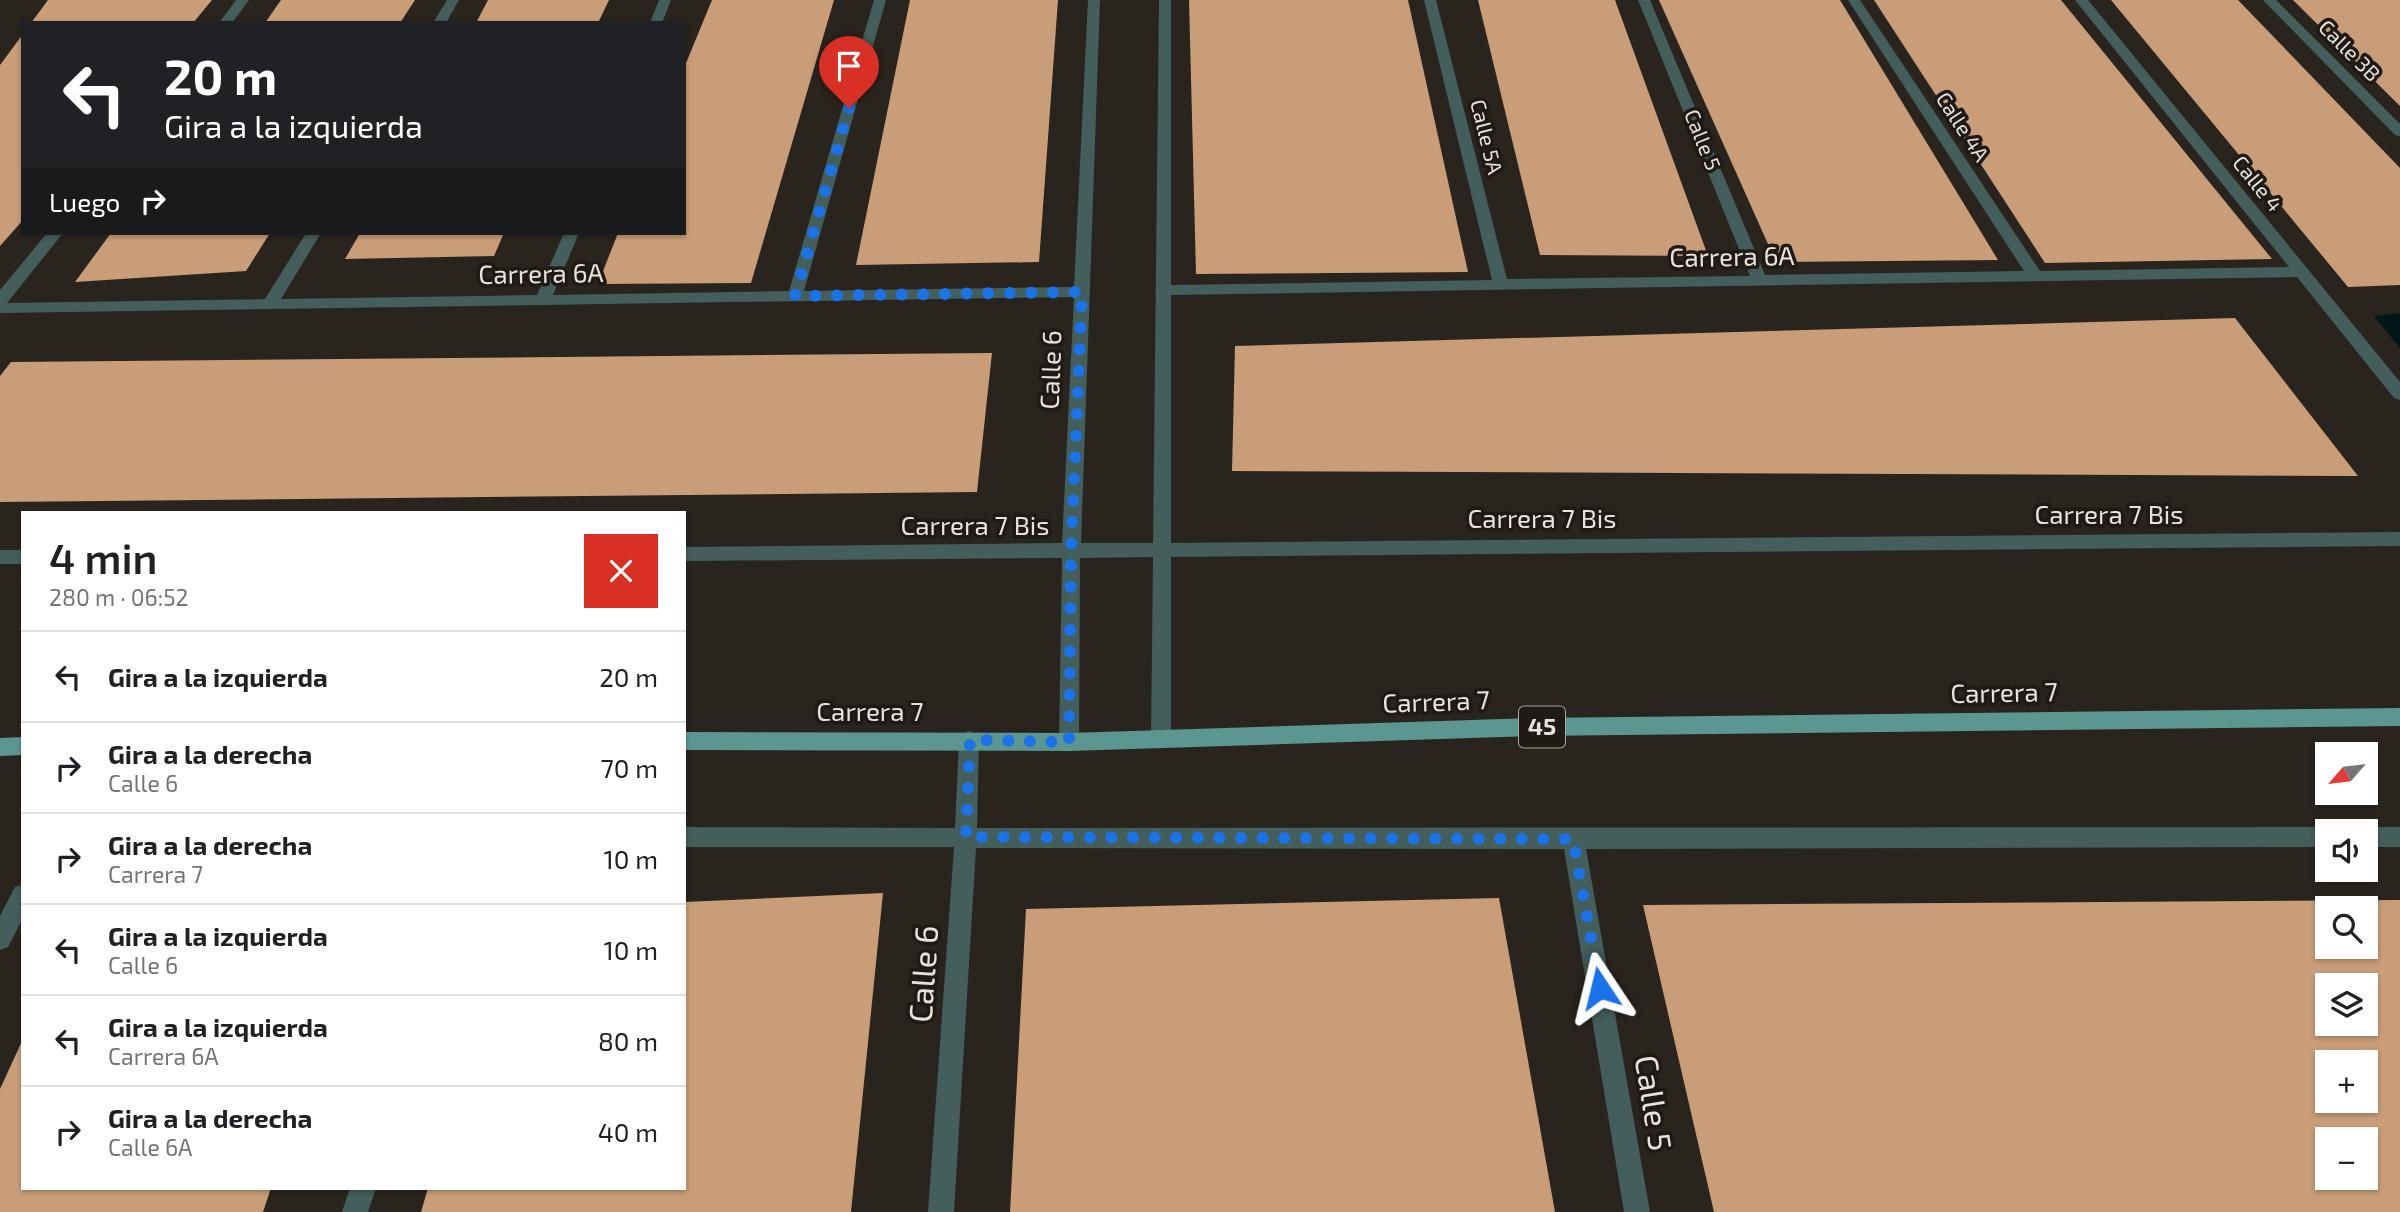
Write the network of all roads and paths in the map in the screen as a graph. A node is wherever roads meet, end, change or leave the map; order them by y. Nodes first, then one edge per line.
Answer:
1 (243, 0) edge
2 (453, 0) edge
3 (665, 0) edge
4 (880, 0) edge
5 (1094, 0) edge
6 (1165, 0) edge
7 (1430, 0) edge
8 (1644, 0) edge
9 (1854, 0) edge
10 (2081, 0) edge
11 (2269, 0) edge
12 (227, 21) edge
13 (440, 21) edge
14 (657, 21) edge
15 (2400, 132) edge
16 (53, 235) edge
17 (312, 235) edge
18 (570, 235) edge
19 (2301, 272) junction
20 (2035, 276) junction
21 (1760, 281) junction
22 (1501, 285) junction
23 (1164, 290) junction
24 (1082, 292) junction
25 (795, 296) junction
26 (544, 298) junction
27 (0, 301) edge
28 (271, 302) junction
29 (0, 308) edge
30 (2400, 394) edge
31 (2400, 538) edge
32 (1163, 549) junction
33 (1071, 552) junction
34 (686, 554) edge
35 (0, 557) edge
36 (21, 557) edge
37 (2400, 717) edge
38 (1161, 739) junction
39 (970, 740) junction
40 (686, 741) edge
41 (1069, 742) junction
42 (21, 746) edge
43 (0, 747) edge
44 (686, 837) edge
45 (966, 837) junction
46 (2315, 837) edge
47 (2378, 837) edge
48 (2400, 837) edge
49 (1573, 839) junction
50 (21, 898) edge
51 (0, 939) edge
52 (362, 1190) edge
53 (355, 1212) edge
54 (941, 1212) edge
55 (1637, 1212) edge

1 - 12 street
2 - 13 street
3 - 14 street
4 - 25 street
5 - 24 street, Calle 6
6 - 23 street
7 - 22 street, Calle 5A
8 - 21 street, Calle 5
9 - 20 street, Calle 4A
10 - 19 street, Calle 4
11 - 15 street, Calle 3B
16 - 27 street
17 - 28 street
18 - 26 street
19 - 20 street, Carrera 6A
19 - 30 street, Calle 4
20 - 21 street, Carrera 6A
21 - 22 street, Carrera 6A
22 - 23 street, Carrera 6A
23 - 32 street
24 - 25 street, Carrera 6A
24 - 33 street, Calle 6
25 - 26 street, Carrera 6A
26 - 28 street, Carrera 6A
28 - 29 street, Carrera 6A
31 - 32 street, Carrera 7 Bis
32 - 33 street, Carrera 7 Bis
32 - 38 street
33 - 34 street, Carrera 7 Bis
33 - 41 street, Calle 6
35 - 36 street
37 - 38 main road, Carrera 7 / 45
38 - 41 main road, Carrera 7 / 45
39 - 40 main road, Carrera 7 / 45
39 - 41 main road, Carrera 7 / 45
39 - 45 street, Calle 6
42 - 43 main road
44 - 45 street
45 - 49 street
45 - 54 street, Calle 6
46 - 49 street
47 - 48 street
49 - 55 street, Calle 5
50 - 51 street
52 - 53 street

